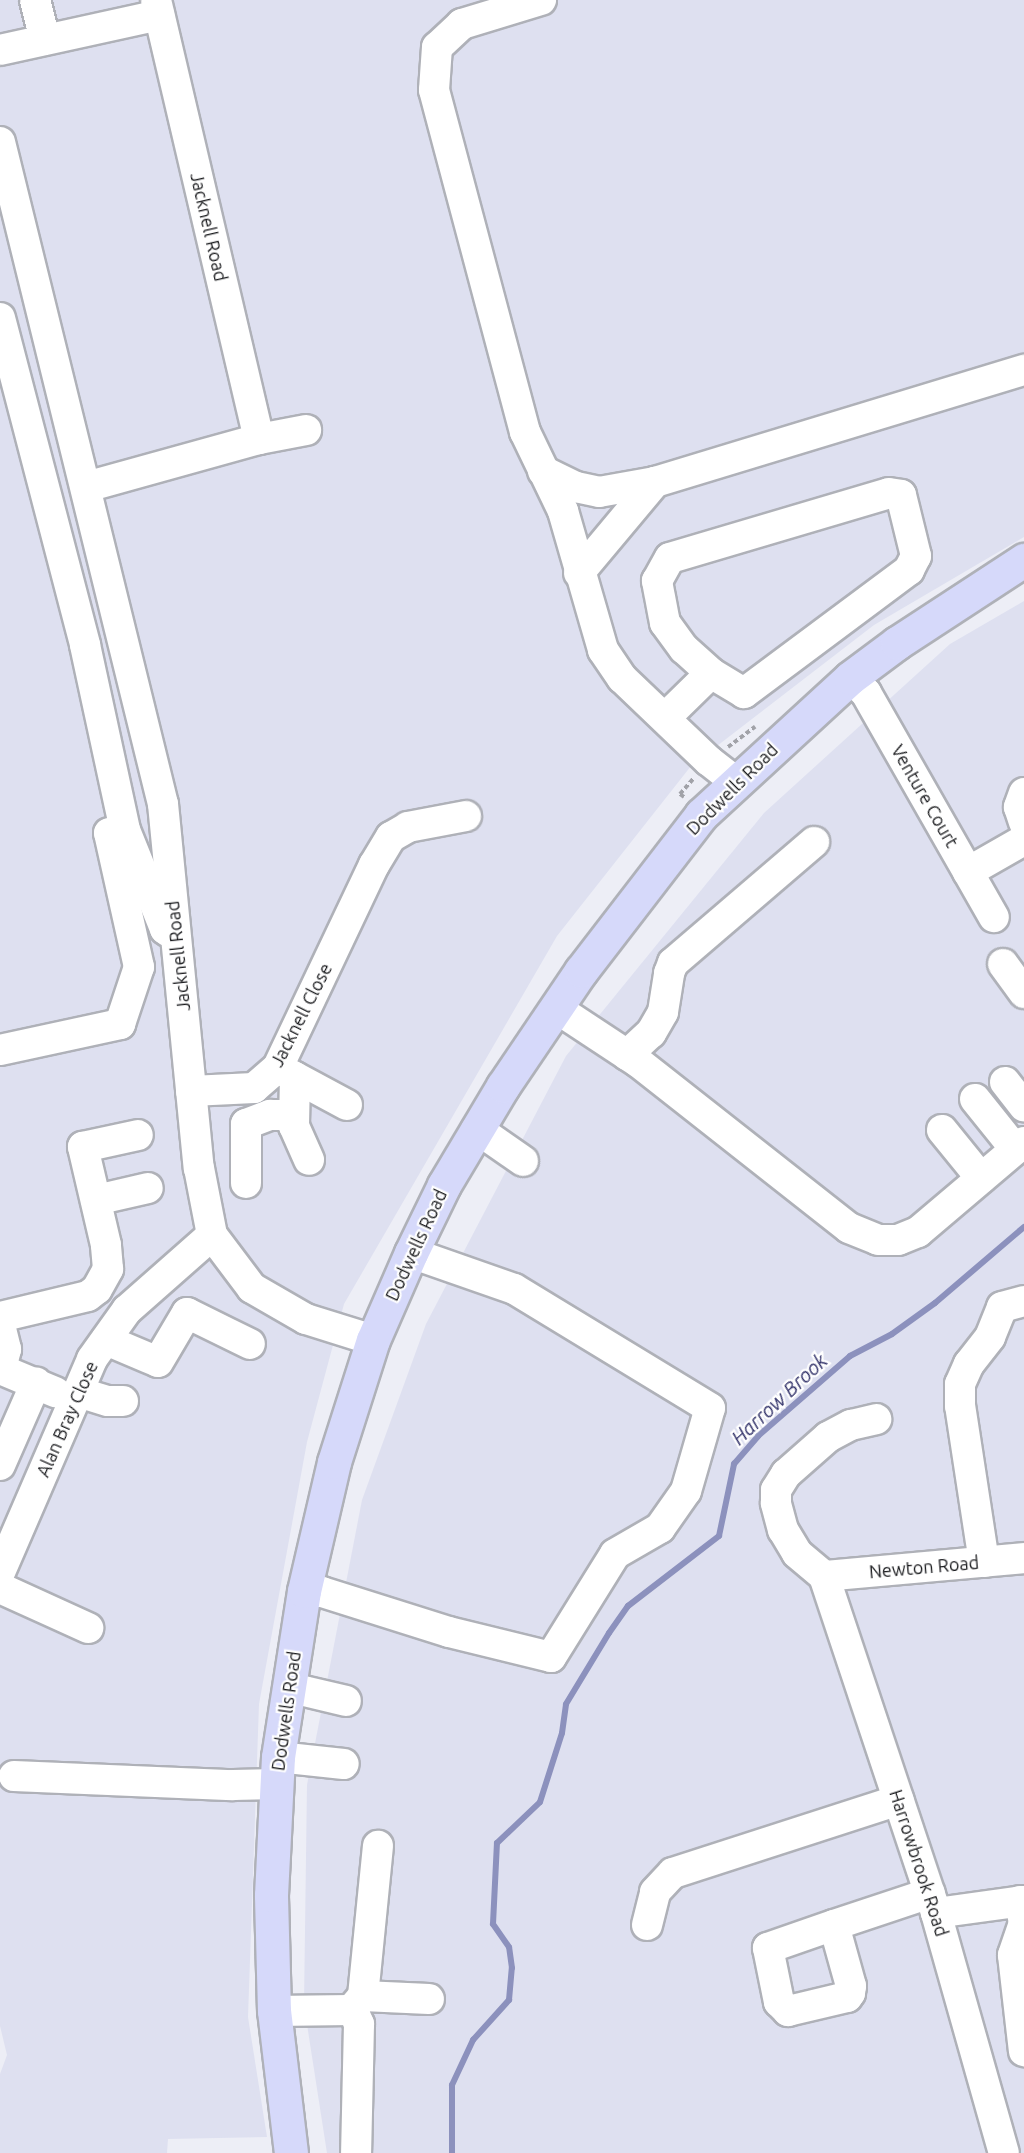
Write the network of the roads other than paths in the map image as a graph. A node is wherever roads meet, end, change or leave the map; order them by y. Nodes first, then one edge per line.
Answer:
1 (35, 0) edge
2 (541, 0) edge
3 (157, 8) edge
4 (45, 40) junction
5 (0, 50) edge
6 (0, 142) edge
7 (0, 318) edge
8 (1024, 370) edge
9 (306, 430) dead end
10 (259, 439) junction
11 (543, 471) junction
12 (654, 482) junction
13 (86, 487) junction
14 (1024, 560) edge
15 (579, 573) junction
16 (711, 673) junction
17 (850, 678) junction
18 (665, 718) junction
19 (736, 782) junction
20 (1024, 793) edge
21 (466, 816) dead end
22 (1024, 822) edge
23 (125, 830) junction
24 (1024, 840) edge
25 (814, 842) dead end
26 (968, 872) junction
27 (994, 917) dead end
28 (176, 937) junction
29 (1003, 964) dead end
30 (1024, 993) edge
31 (556, 1008) junction
32 (0, 1050) edge
33 (627, 1055) junction
34 (286, 1072) junction
35 (1005, 1082) dead end
36 (191, 1091) junction
37 (975, 1100) dead end
38 (347, 1105) dead end
39 (1024, 1106) edge
40 (294, 1116) junction
41 (477, 1129) junction
42 (942, 1130) dead end
43 (138, 1135) dead end
44 (1020, 1145) edge
45 (309, 1160) dead end
46 (523, 1161) dead end
47 (981, 1178) junction
48 (246, 1183) dead end
49 (148, 1188) dead end
50 (96, 1200) junction
51 (212, 1235) junction
52 (411, 1253) junction
53 (1024, 1301) edge
54 (0, 1317) edge
55 (0, 1325) edge
56 (106, 1340) junction
57 (373, 1340) junction
58 (250, 1344) dead end
59 (0, 1369) edge
60 (36, 1383) junction
61 (76, 1396) junction
62 (123, 1401) dead end
63 (876, 1419) dead end
64 (0, 1465) edge
65 (1024, 1558) edge
66 (984, 1562) junction
67 (0, 1572) edge
68 (824, 1576) junction
69 (0, 1588) edge
70 (304, 1591) junction
71 (88, 1628) dead end
72 (288, 1690) junction
73 (346, 1701) dead end
74 (344, 1764) dead end
75 (278, 1770) junction
76 (14, 1776) dead end
77 (887, 1794) junction
78 (378, 1846) dead end
79 (1022, 1901) edge
80 (933, 1903) junction
81 (647, 1925) dead end
82 (834, 1925) dead end
83 (429, 1999) dead end
84 (357, 2003) junction
85 (274, 2011) junction
86 (1024, 2051) edge
87 (286, 2153) edge
88 (291, 2153) edge
89 (356, 2153) edge
90 (1004, 2153) edge

1 - 4 street
2 - 11 street
3 - 4 street, Jacknell Road
3 - 10 street, Jacknell Road
4 - 5 street, Jacknell Road
6 - 13 street, Jacknell Road
7 - 23 street
8 - 12 street
9 - 10 street
10 - 13 street
11 - 12 street
11 - 15 street
12 - 15 street
13 - 28 street, Jacknell Road
14 - 17 main road, Dodwells Road
15 - 18 street
16 - 16 street
16 - 18 street
17 - 19 main road, Dodwells Road
17 - 26 street, Venture Court
18 - 19 street
19 - 31 main road, Dodwells Road
20 - 22 street
21 - 34 street, Jacknell Close
23 - 28 street
23 - 32 street
24 - 26 street
25 - 33 street
26 - 27 street, Venture Court
28 - 36 street, Jacknell Road
29 - 30 street
31 - 33 street
31 - 41 main road, Dodwells Road
33 - 47 street
34 - 36 street, Jacknell Close
34 - 38 street
34 - 40 street
35 - 39 street
36 - 51 street, Jacknell Road
37 - 44 street
40 - 45 street
40 - 48 street
41 - 46 street
41 - 52 main road, Dodwells Road
42 - 47 street
43 - 50 street
44 - 47 street
49 - 50 street
50 - 54 street
51 - 56 street, Alan Bray Close
51 - 57 street, Jacknell Road
52 - 57 main road, Dodwells Road
52 - 70 street
53 - 66 street
55 - 59 street
56 - 58 street
56 - 61 street, Alan Bray Close
57 - 70 main road, Dodwells Road
59 - 60 street
60 - 61 street
60 - 64 street
61 - 62 street
61 - 67 street, Alan Bray Close
63 - 68 street
65 - 66 street, Newton Road
66 - 68 street, Newton Road
68 - 77 street, Harrowbrook Road
69 - 71 street
70 - 72 main road, Dodwells Road
72 - 73 street
72 - 75 main road, Dodwells Road
74 - 75 street
75 - 76 street
75 - 85 main road, Dodwells Road
77 - 80 street, Harrowbrook Road
77 - 81 street
78 - 84 street
79 - 80 street
79 - 86 street
80 - 82 street
80 - 90 street, Harrowbrook Road
83 - 84 street
84 - 85 street
84 - 89 street
85 - 88 main road, Dodwells Road
87 - 88 street

